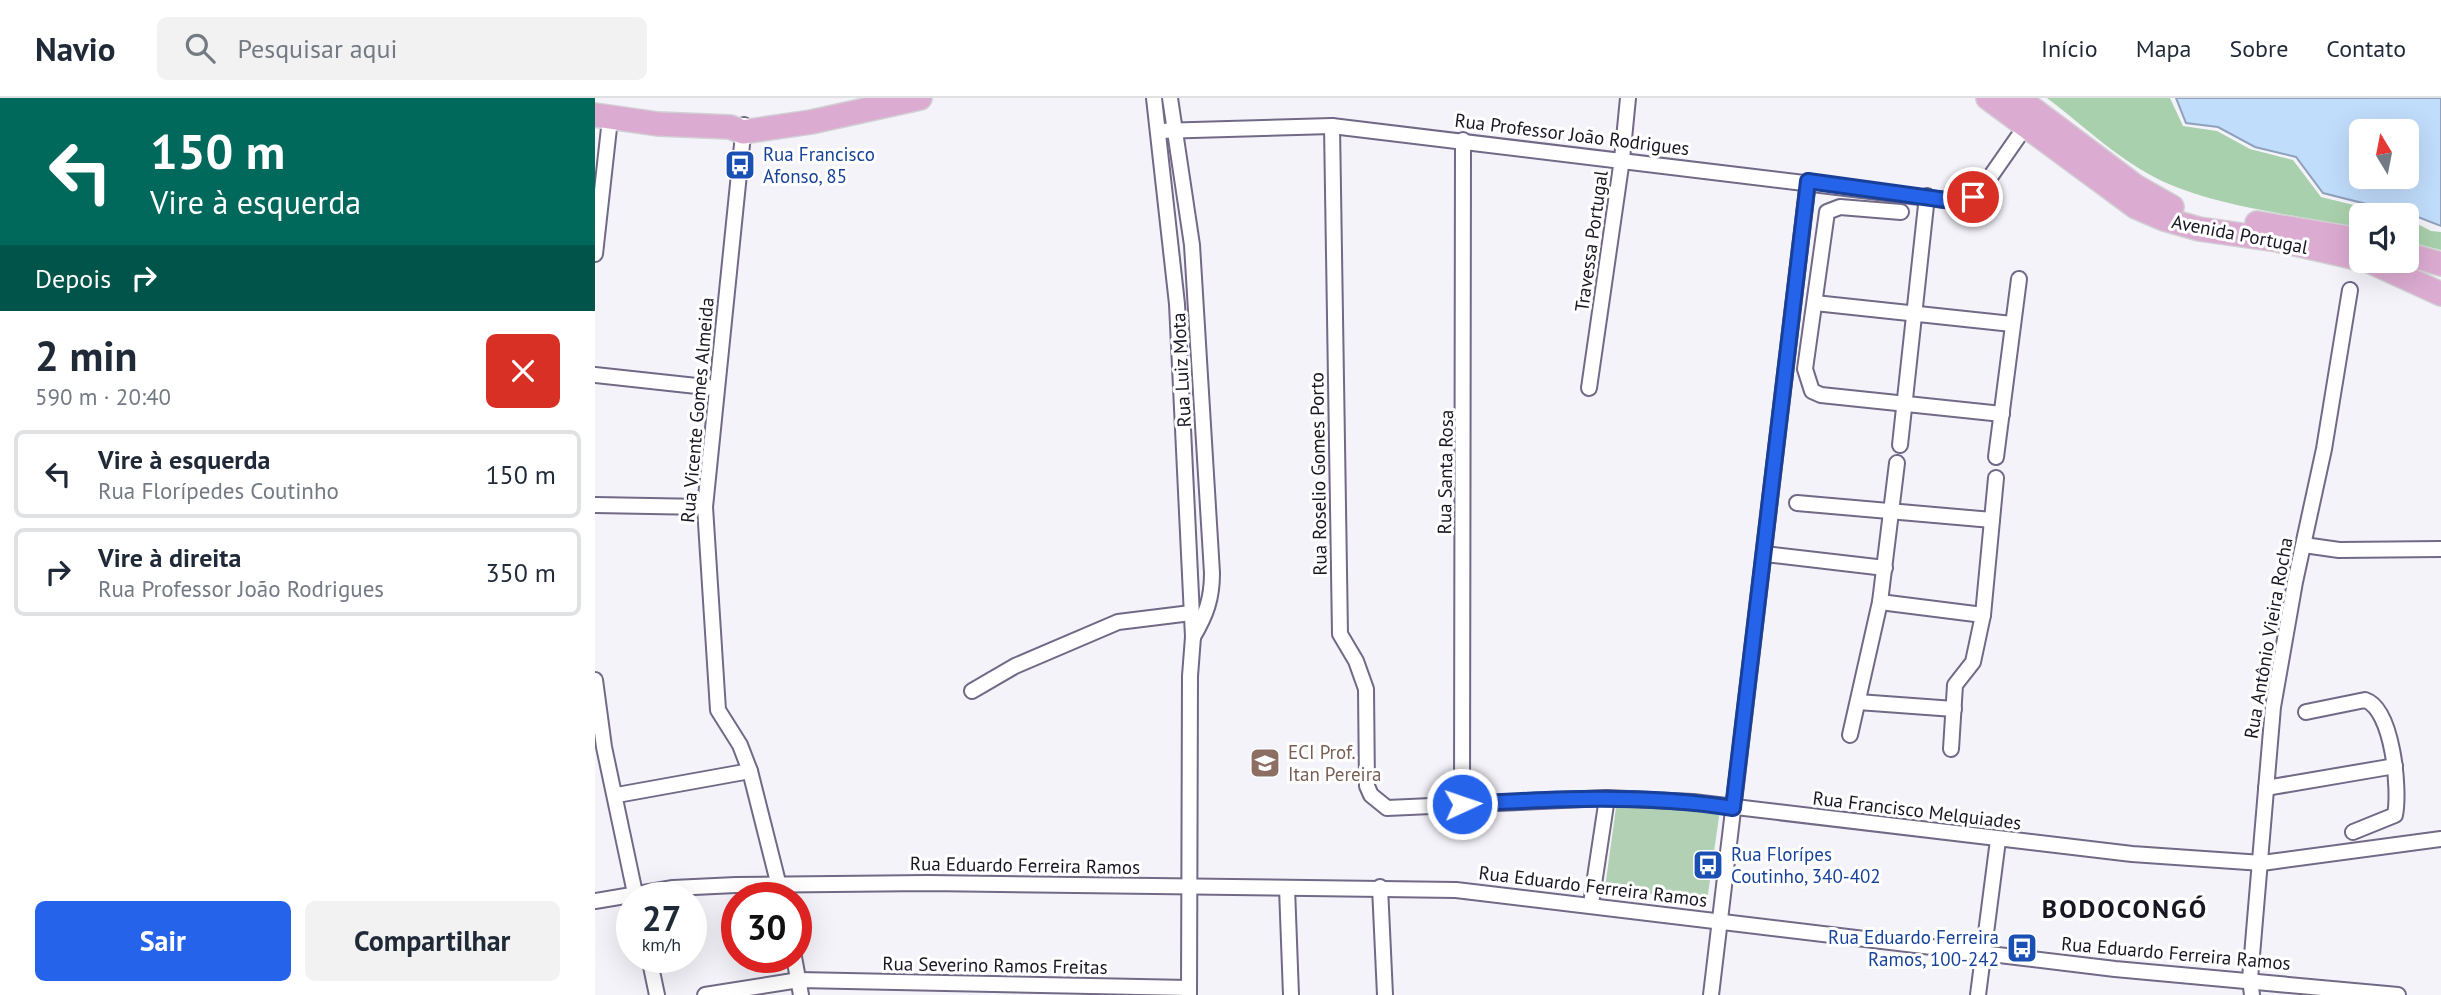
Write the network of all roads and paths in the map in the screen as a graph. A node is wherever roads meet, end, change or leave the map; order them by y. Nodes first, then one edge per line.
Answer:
1 (844, 98) edge
2 (1154, 98) edge
3 (1170, 98) edge
4 (1628, 98) edge
5 (1988, 98) edge
6 (2018, 98) edge
7 (909, 99) edge
8 (602, 117) edge
9 (1332, 126) junction
10 (2025, 127) junction
11 (739, 128) junction
12 (1175, 129) junction
13 (1159, 131) junction
14 (1463, 140) junction
15 (1622, 159) junction
16 (1808, 181) junction
17 (1927, 196) junction
18 (1901, 212) dead end
19 (2349, 238) edge
20 (595, 254) edge
21 (2419, 254) edge
22 (2349, 256) edge
23 (2419, 256) edge
24 (2441, 257) edge
25 (2441, 264) edge
26 (2395, 273) edge
27 (2019, 279) dead end
28 (2350, 290) dead end
29 (2441, 294) edge
30 (1815, 303) junction
31 (1913, 313) junction
32 (2013, 324) junction
33 (595, 375) edge
34 (715, 388) junction
35 (1589, 388) dead end
36 (1905, 404) junction
37 (2002, 414) junction
38 (1900, 445) dead end
39 (1996, 457) dead end
40 (1897, 463) dead end
41 (1996, 478) dead end
42 (1797, 503) dead end
43 (595, 505) edge
44 (705, 506) junction
45 (1890, 509) junction
46 (1991, 520) junction
47 (2304, 545) junction
48 (2441, 549) edge
49 (1765, 554) junction
50 (1885, 568) junction
51 (1880, 602) junction
52 (1191, 613) junction
53 (1983, 615) junction
54 (1193, 637) junction
55 (595, 680) edge
56 (972, 691) dead end
57 (1858, 702) junction
58 (1954, 709) junction
59 (2306, 712) dead end
60 (1850, 735) dead end
61 (600, 748) edge
62 (1951, 749) dead end
63 (2395, 766) junction
64 (750, 771) junction
65 (2266, 788) junction
66 (617, 794) junction
67 (1607, 799) junction
68 (1462, 804) junction
69 (1387, 808) joint
70 (1733, 808) junction
71 (2353, 832) dead end
72 (2441, 839) edge
73 (1998, 840) junction
74 (2262, 863) junction
75 (634, 882) edge
76 (778, 882) edge
77 (1191, 886) junction
78 (1380, 887) junction
79 (1287, 888) junction
80 (812, 890) edge
81 (616, 898) edge
82 (595, 901) edge
83 (1591, 904) junction
84 (1720, 920) junction
85 (1983, 952) junction
86 (652, 973) edge
87 (2250, 979) junction
88 (800, 988) edge
89 (1189, 991) edge
90 (657, 995) edge
91 (705, 995) edge
92 (1291, 995) edge
93 (1385, 995) edge
94 (1711, 995) edge
95 (1978, 995) edge
96 (2252, 995) edge
97 (2398, 995) edge

1 - 11 main road
2 - 13 street, Rua Luiz Mota
3 - 12 street, Rua Luiz Mota
4 - 15 street, Travessa Portugal
5 - 10 main road, Avenida Portugal
6 - 19 main road, Avenida Portugal
7 - 11 main road
8 - 11 main road
8 - 20 street
9 - 12 street, Rua Professor João Rodrigues
9 - 14 street, Rua Professor João Rodrigues
9 - 69 street, Rua Roselio Gomes Porto
10 - 17 street, Rua Professor João Rodrigues
10 - 22 main road, Avenida Portugal
11 - 34 street, Rua Vicente Gomes Almeida
12 - 13 street, Rua Professor João Rodrigues
12 - 54 street, Rua Luiz Mota
13 - 52 street, Rua Luiz Mota
14 - 15 street, Rua Professor João Rodrigues
14 - 68 street, Rua Santa Rosa
15 - 16 street, Rua Professor João Rodrigues
15 - 35 street, Travessa Portugal
16 - 17 street, Rua Professor João Rodrigues
16 - 49 street
17 - 31 street
18 - 30 street
21 - 24 main road
23 - 25 main road
26 - 29 main road
27 - 32 street
28 - 47 street, Rua Antônio Vieira Rocha
30 - 31 street
30 - 36 street
31 - 32 street
31 - 36 street
32 - 37 street
33 - 34 street
34 - 44 street, Rua Vicente Gomes Almeida
36 - 37 street
36 - 38 street
37 - 39 street
40 - 45 street
41 - 46 street
42 - 45 street
43 - 44 street
44 - 64 street, Rua Vicente Gomes Almeida
45 - 46 street
45 - 50 street
46 - 53 street
47 - 48 street
47 - 65 street, Rua Antônio Vieira Rocha
49 - 50 street
49 - 70 street
50 - 51 street
51 - 53 street
51 - 57 street
52 - 54 street, Rua Luiz Mota
52 - 56 street
53 - 58 street
54 - 77 street, Rua Luiz Mota
55 - 61 street
57 - 58 street
57 - 60 street
58 - 62 street
59 - 63 street
61 - 66 street
63 - 65 street
63 - 71 street
64 - 66 street
64 - 76 street, Rua Vicente Gomes Almeida
65 - 74 street, Rua Antônio Vieira Rocha
66 - 75 street
67 - 68 street, Rua Francisco Melquiades
67 - 70 street, Rua Francisco Melquiades
67 - 83 street
68 - 69 street, Rua Francisco Melquiades
70 - 73 street, Rua Francisco Melquiades
70 - 84 street
72 - 74 street, Rua Francisco Melquiades
73 - 74 street, Rua Francisco Melquiades
73 - 85 street
74 - 87 street, Rua Antônio Vieira Rocha
77 - 79 street, Rua Eduardo Ferreira Ramos
77 - 80 street, Rua Eduardo Ferreira Ramos
77 - 89 street, Rua Luiz Mota
78 - 79 street, Rua Eduardo Ferreira Ramos
78 - 83 street, Rua Eduardo Ferreira Ramos
78 - 93 street
79 - 92 street
81 - 82 street, Rua Eduardo Ferreira Ramos
83 - 84 street, Rua Eduardo Ferreira Ramos
84 - 85 street, Rua Eduardo Ferreira Ramos
84 - 94 street
85 - 87 street, Rua Eduardo Ferreira Ramos
85 - 95 street
86 - 90 street
87 - 96 street, Rua Antônio Vieira Rocha
87 - 97 street, Rua Eduardo Ferreira Ramos
88 - 89 street, Rua Severino Ramos Freitas
88 - 91 street, Rua Severino Ramos Freitas

